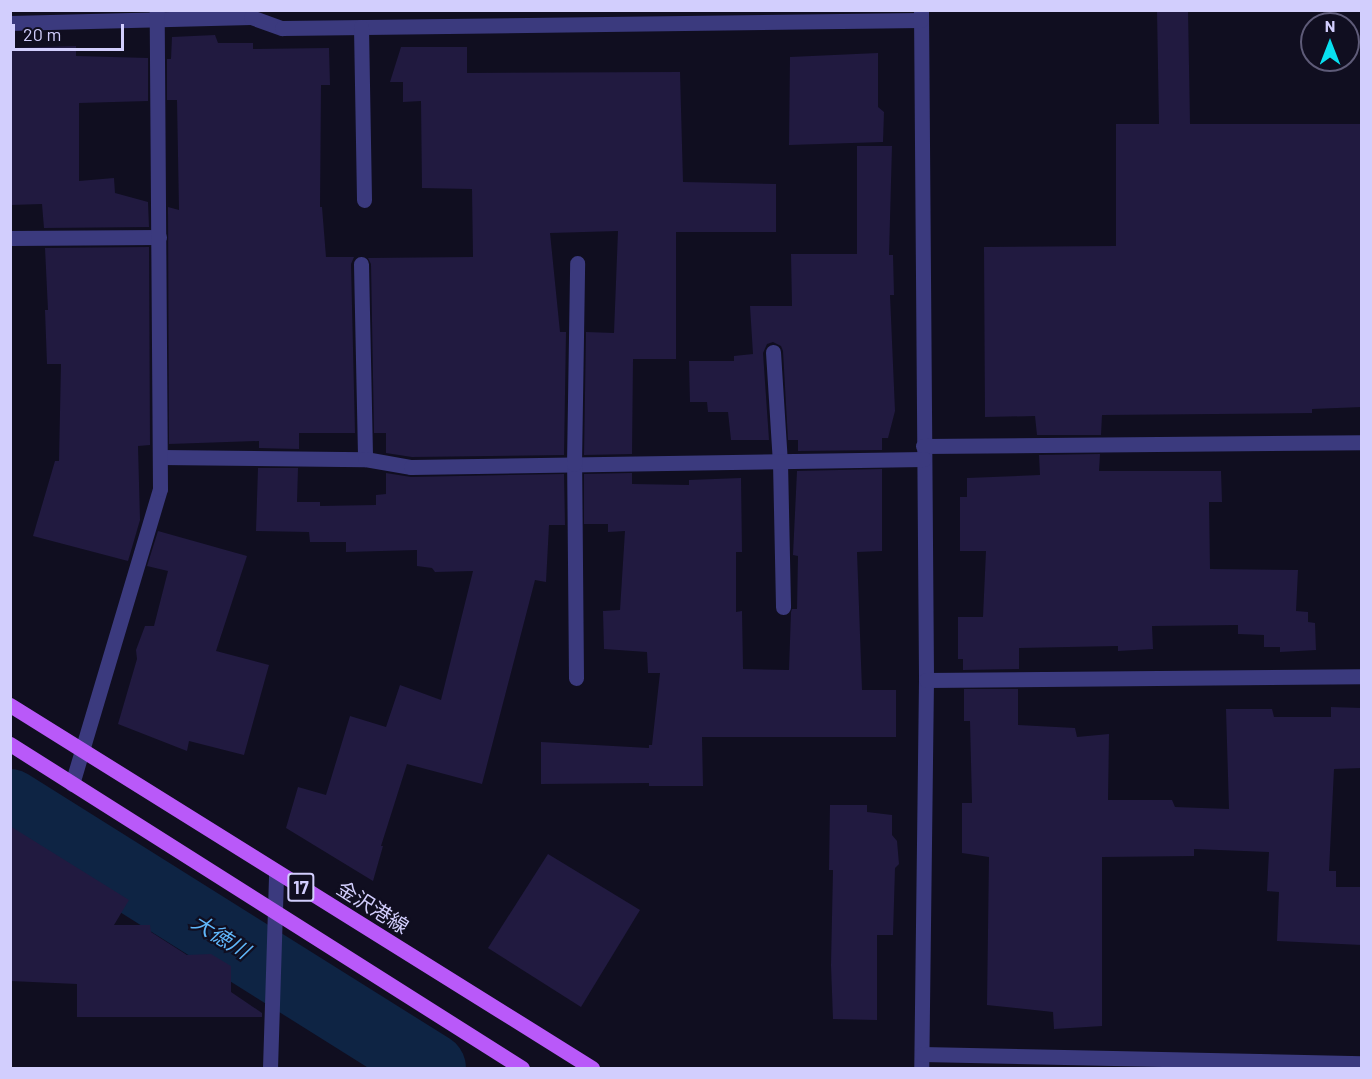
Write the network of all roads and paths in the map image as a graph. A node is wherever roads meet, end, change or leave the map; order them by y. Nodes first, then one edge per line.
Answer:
1 (921, 15) edge
2 (157, 16) edge
3 (681, 17) edge
4 (486, 18) edge
5 (10, 23) edge
6 (361, 27) junction
7 (364, 200) dead end
8 (159, 237) junction
9 (10, 238) edge
10 (577, 263) dead end
11 (361, 264) dead end
12 (773, 352) dead end
13 (1362, 442) edge
14 (924, 453) junction
15 (160, 457) junction
16 (365, 459) junction
17 (780, 462) junction
18 (574, 464) junction
19 (783, 608) dead end
20 (1362, 676) edge
21 (576, 678) dead end
22 (926, 680) junction
23 (10, 705) edge
24 (10, 744) edge
25 (83, 751) junction
26 (72, 783) junction
27 (276, 872) junction
28 (273, 912) junction
29 (922, 1061) edge
30 (1362, 1063) edge
31 (270, 1068) edge
32 (522, 1068) edge
33 (592, 1068) edge

1 - 3 street
1 - 14 street
2 - 5 street
2 - 6 street
2 - 8 street
3 - 4 street
4 - 6 street
6 - 7 street
8 - 9 street
8 - 15 street
10 - 18 street
11 - 16 street
12 - 17 street
13 - 14 street
14 - 17 street
14 - 22 street
15 - 16 street
15 - 25 street
16 - 18 street
17 - 18 street
17 - 19 street
18 - 21 street
20 - 22 street
22 - 29 street
23 - 25 main road, 金沢港線 / 17
24 - 26 main road, 17
25 - 26 street
25 - 27 main road, 金沢港線 / 17
26 - 28 main road, 17
27 - 28 street
27 - 33 main road, 金沢港線 / 17
28 - 31 street
28 - 32 main road, 17
29 - 30 street

